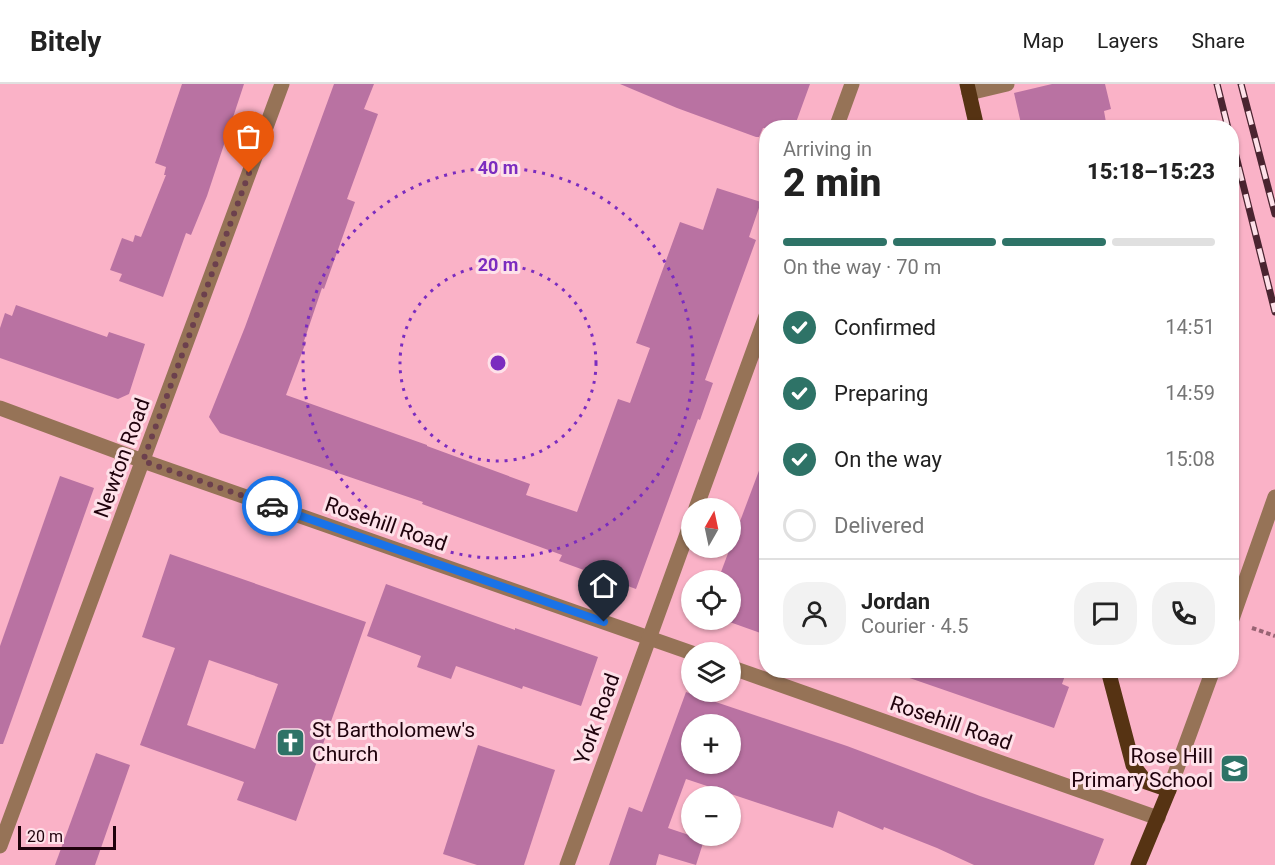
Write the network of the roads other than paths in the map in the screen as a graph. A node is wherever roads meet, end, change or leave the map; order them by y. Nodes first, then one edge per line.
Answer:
1 (282, 84) edge
2 (852, 84) edge
3 (1007, 84) edge
4 (968, 88) edge
5 (839, 120) edge
6 (975, 120) edge
7 (759, 335) edge
8 (0, 408) edge
9 (143, 461) junction
10 (700, 498) edge
11 (1275, 498) edge
12 (681, 550) edge
13 (1239, 599) edge
14 (648, 638) junction
15 (681, 649) edge
16 (741, 671) edge
17 (759, 677) edge
18 (761, 678) edge
19 (1110, 678) edge
20 (1210, 678) edge
21 (1169, 790) junction
22 (1158, 818) junction
23 (0, 846) edge
24 (567, 865) edge
25 (1138, 865) edge

1 - 9 street, Newton Road
2 - 5 street
3 - 4 street
4 - 6 main road
7 - 10 street
8 - 9 street, Rosehill Road
9 - 14 street, Rosehill Road
9 - 23 street, Newton Road
11 - 13 street
12 - 14 street, York Road
14 - 15 street, Rosehill Road
14 - 24 street, York Road
16 - 17 street, Rosehill Road
18 - 22 street, Rosehill Road
19 - 21 main road
20 - 21 street
21 - 22 main road
22 - 25 main road

